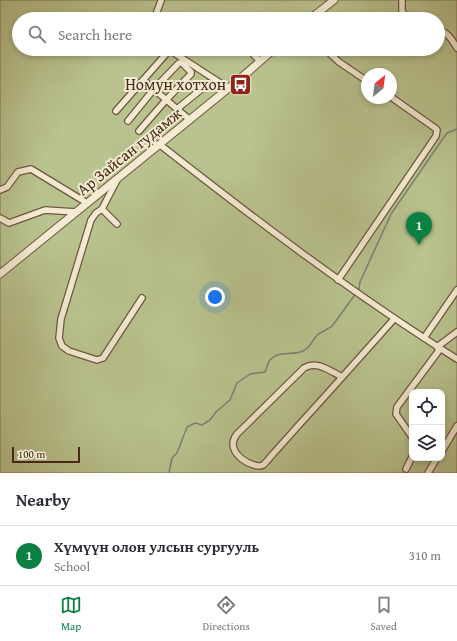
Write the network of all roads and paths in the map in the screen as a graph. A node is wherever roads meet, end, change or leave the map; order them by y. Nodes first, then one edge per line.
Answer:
1 (334, 0) edge
2 (402, 0) edge
3 (161, 1) edge
4 (157, 12) edge
5 (319, 12) edge
6 (403, 12) edge
7 (445, 33) edge
8 (457, 48) edge
9 (163, 56) edge
10 (175, 56) edge
11 (255, 56) edge
12 (266, 56) edge
13 (332, 56) edge
14 (260, 61) junction
15 (361, 77) edge
16 (143, 80) junction
17 (209, 84) dead end
18 (228, 88) junction
19 (154, 89) junction
20 (166, 100) junction
21 (397, 101) edge
22 (178, 110) junction
23 (116, 111) dead end
24 (190, 120) junction
25 (128, 121) dead end
26 (139, 131) dead end
27 (159, 144) junction
28 (118, 178) junction
29 (0, 190) edge
30 (87, 203) junction
31 (102, 209) junction
32 (76, 212) junction
33 (0, 218) edge
34 (117, 224) dead end
35 (0, 274) edge
36 (338, 280) junction
37 (457, 290) edge
38 (142, 298) dead end
39 (394, 319) junction
40 (457, 332) edge
41 (424, 338) junction
42 (438, 348) junction
43 (457, 359) edge
44 (342, 377) junction
45 (457, 426) edge
46 (409, 433) edge
47 (445, 445) edge
48 (410, 461) edge
49 (435, 461) edge
50 (406, 469) dead end
51 (428, 473) edge

1 - 5 street
2 - 6 street
3 - 4 street
7 - 8 street
9 - 16 street
10 - 18 street
11 - 14 street
12 - 14 street, Ар Зайсан гудамж
13 - 15 street
14 - 18 street, Ар Зайсан гудамж
16 - 19 street
16 - 23 street
17 - 22 street
18 - 24 street, Ар Зайсан гудамж
19 - 20 street
19 - 20 street
19 - 25 street
20 - 22 street
20 - 26 street
21 - 36 street
22 - 24 street
24 - 27 street, Ар Зайсан гудамж
27 - 28 street, Ар Зайсан гудамж
27 - 36 street
28 - 30 street, Ар Зайсан гудамж
28 - 31 street
29 - 30 street
30 - 32 street, Ар Зайсан гудамж
31 - 34 street
31 - 38 street
32 - 33 street
32 - 35 street, Ар Зайсан гудамж
36 - 39 street
37 - 41 street
39 - 41 street
39 - 44 street
40 - 42 street
41 - 42 street
42 - 43 street
42 - 46 street
44 - 44 street
45 - 47 street
48 - 50 street
49 - 51 street

